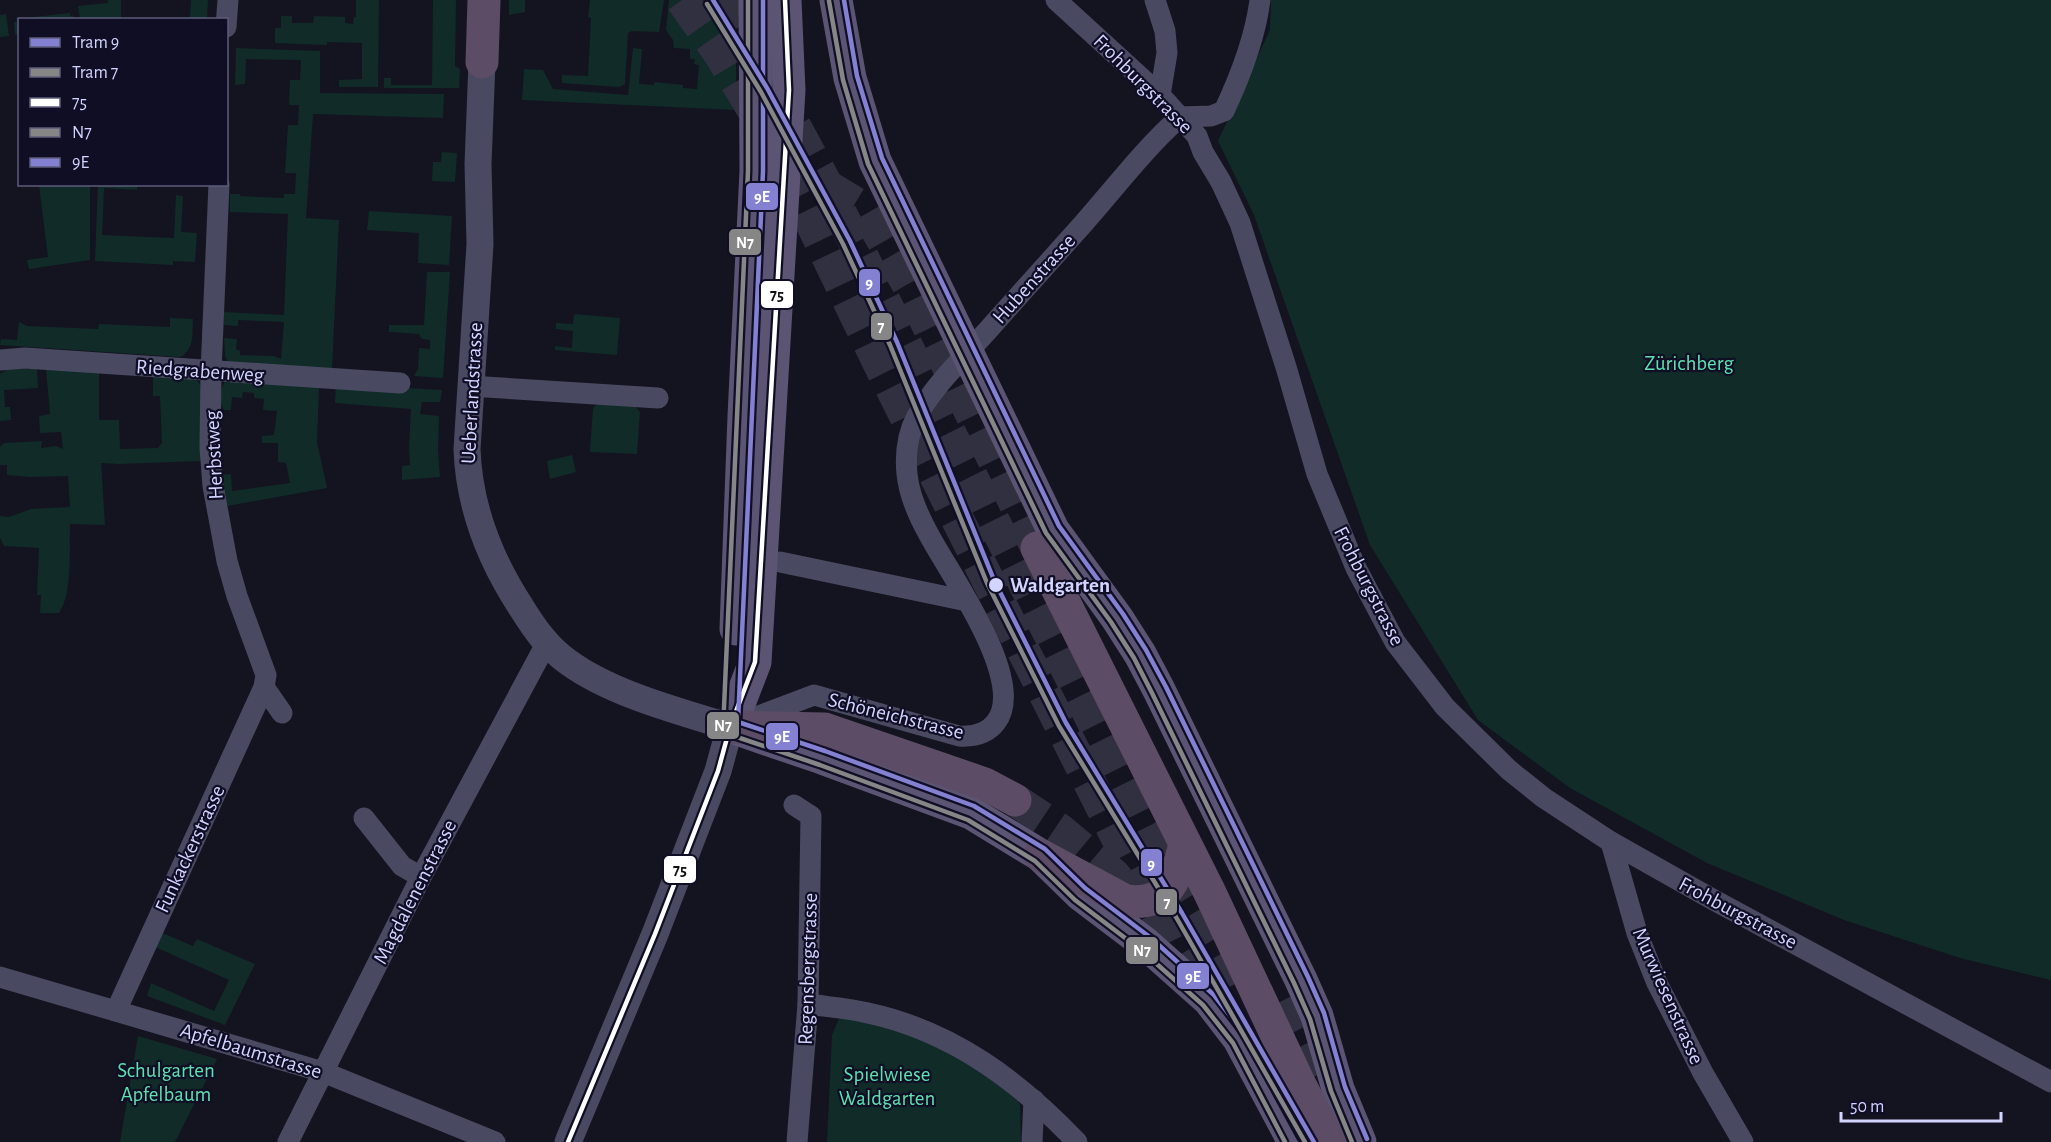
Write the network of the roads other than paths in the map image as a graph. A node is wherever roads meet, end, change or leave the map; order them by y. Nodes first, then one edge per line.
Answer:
1 (228, 0) edge
2 (484, 0) edge
3 (755, 0) edge
4 (785, 0) edge
5 (836, 0) edge
6 (1056, 0) edge
7 (1155, 0) edge
8 (1260, 0) edge
9 (227, 18) edge
10 (482, 62) joint
11 (1160, 95) junction
12 (1180, 117) junction
13 (219, 186) edge
14 (967, 351) junction
15 (0, 360) edge
16 (211, 372) junction
17 (400, 383) dead end
18 (470, 386) junction
19 (658, 398) dead end
20 (1045, 539) junction
21 (780, 562) dead end
22 (967, 601) junction
23 (546, 645) junction
24 (264, 687) junction
25 (282, 713) dead end
26 (730, 727) junction
27 (1015, 800) tunnel mouth
28 (794, 805) dead end
29 (364, 818) dead end
30 (1611, 842) junction
31 (1185, 845) junction
32 (1040, 855) junction
33 (420, 877) junction
34 (0, 978) edge
35 (1284, 1000) tunnel mouth
36 (808, 1004) junction
37 (116, 1011) junction
38 (323, 1072) junction
39 (2051, 1082) edge
40 (1034, 1100) junction
41 (288, 1142) edge
42 (495, 1142) edge
43 (568, 1142) edge
44 (797, 1142) edge
45 (1032, 1142) edge
46 (1077, 1142) edge
47 (1294, 1142) edge
48 (1330, 1142) edge
49 (1360, 1142) edge
50 (1743, 1142) edge

1 - 9 street
2 - 10 highway
3 - 26 main road
4 - 26 main road
5 - 14 main road
6 - 11 street, Frohburgstrasse
7 - 11 street
8 - 12 street
10 - 18 street, Ueberlandstrasse
11 - 12 street, Frohburgstrasse
12 - 14 street, Hubenstrasse
12 - 30 street, Frohburgstrasse
13 - 16 street, Herbstweg
14 - 20 main road
14 - 22 street, Hubenstrasse
15 - 16 street, Riedgrabenweg
16 - 17 street, Riedgrabenweg
16 - 24 street, Herbstweg
18 - 19 street
18 - 23 street, Ueberlandstrasse
20 - 31 highway
20 - 35 highway
20 - 49 main road
21 - 22 street
22 - 26 street, Schöneichstrasse
23 - 26 street, Ueberlandstrasse
23 - 33 street, Magdalenenstrasse
24 - 25 street, Herbstweg
24 - 37 street, Funkackerstrasse
26 - 27 highway
26 - 32 main road, Ueberlandstrasse
26 - 43 street
28 - 36 street, Regensbergstrasse
29 - 33 street
30 - 39 street, Frohburgstrasse
30 - 50 street, Murwiesenstrasse
31 - 32 highway
31 - 48 highway
32 - 47 main road, Ueberlandstrasse
33 - 38 street, Magdalenenstrasse
34 - 37 street, Apfelbaumstrasse
36 - 40 street
36 - 44 street, Regensbergstrasse
37 - 38 street, Apfelbaumstrasse
38 - 41 street, Magdalenenstrasse
38 - 42 street, Apfelbaumstrasse
40 - 45 street
40 - 46 street

